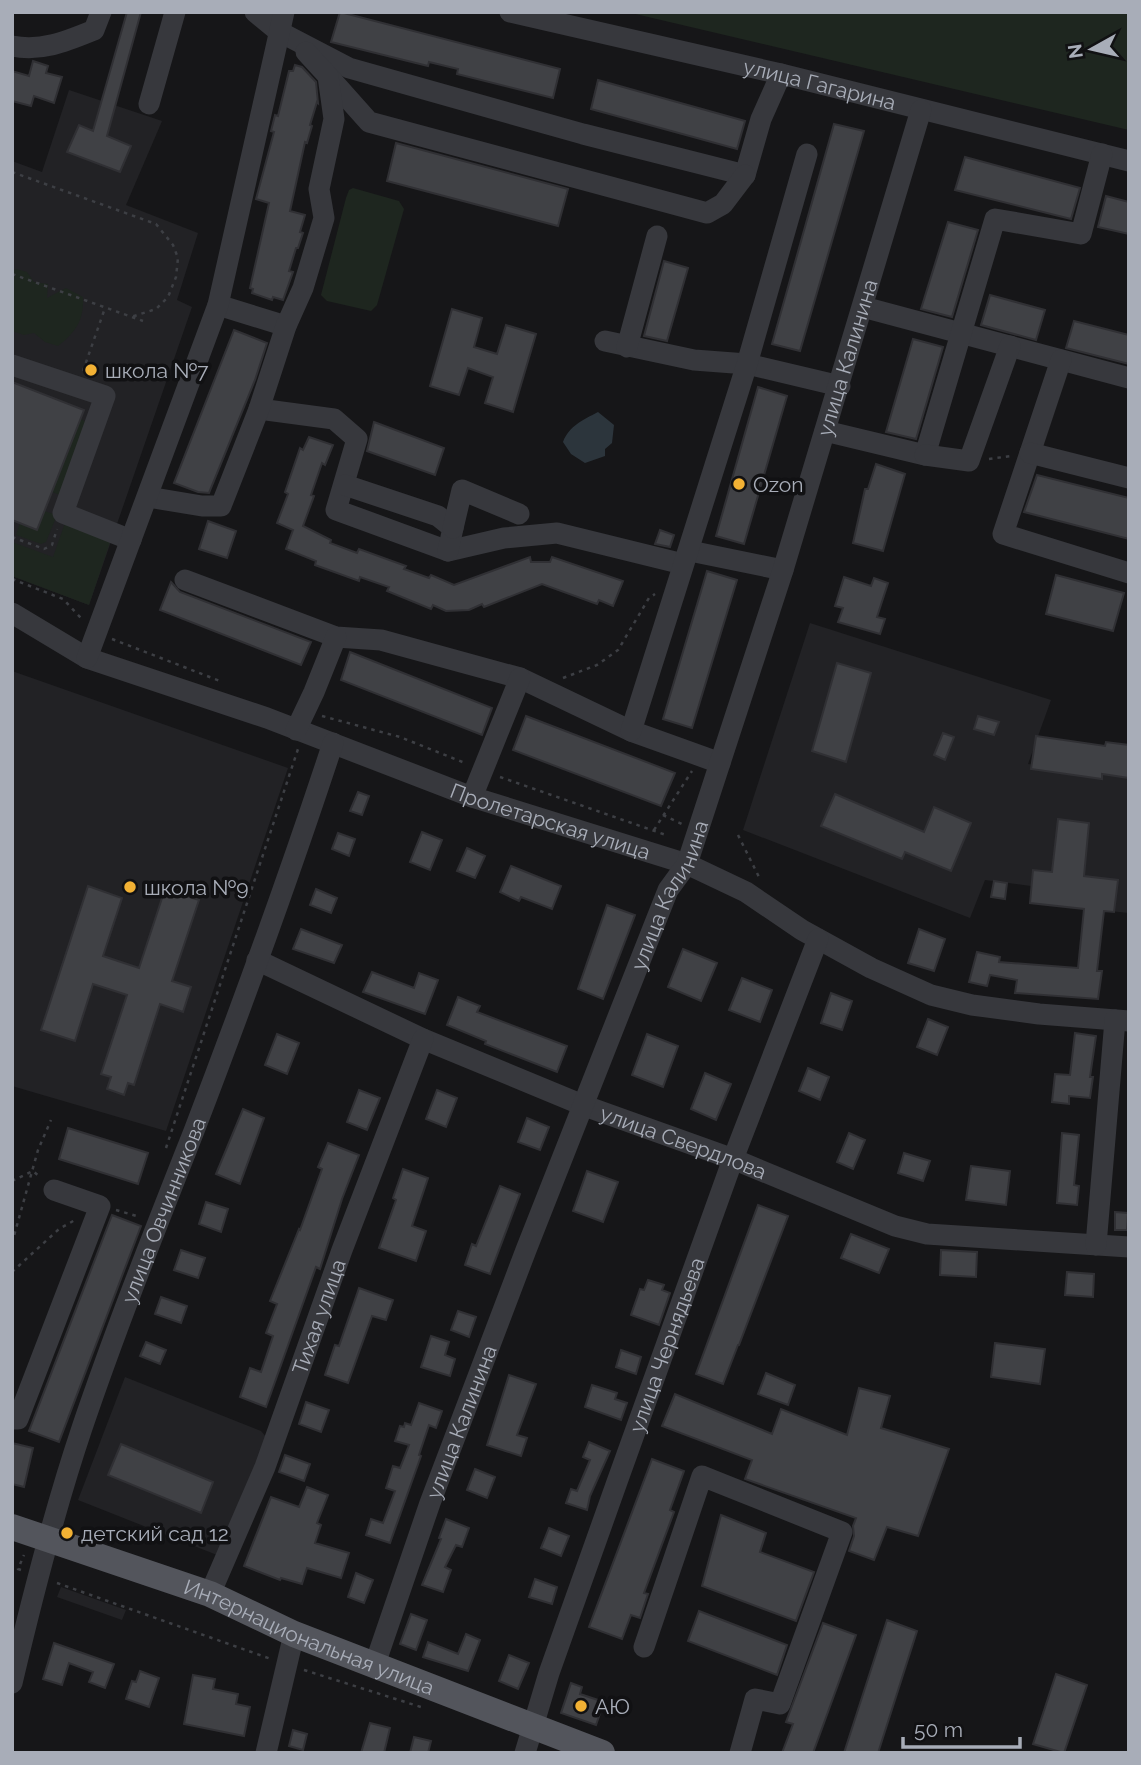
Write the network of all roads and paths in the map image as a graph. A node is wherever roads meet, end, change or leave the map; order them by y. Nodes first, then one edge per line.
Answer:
1 (101, 12) edge
2 (175, 12) edge
3 (255, 12) edge
4 (510, 12) edge
5 (281, 22) edge
6 (299, 43) junction
7 (12, 46) edge
8 (781, 74) junction
9 (328, 76) junction
10 (149, 104) dead end
11 (921, 110) junction
12 (807, 154) dead end
13 (1102, 154) junction
14 (1129, 161) edge
15 (12, 172) edge
16 (745, 175) junction
17 (657, 236) dead end
18 (12, 274) edge
19 (218, 305) junction
20 (863, 307) junction
21 (105, 308) junction
22 (131, 317) junction
23 (143, 321) dead end
24 (286, 326) junction
25 (960, 333) junction
26 (605, 341) dead end
27 (1010, 346) junction
28 (627, 347) junction
29 (1061, 360) junction
30 (747, 364) junction
31 (12, 365) edge
32 (84, 367) dead end
33 (1129, 378) edge
34 (840, 386) junction
35 (259, 409) junction
36 (825, 431) junction
37 (1030, 453) junction
38 (925, 455) junction
39 (969, 461) junction
40 (1129, 478) edge
41 (345, 485) junction
42 (148, 497) junction
43 (63, 513) junction
44 (519, 514) dead end
45 (453, 528) junction
46 (12, 537) edge
47 (131, 540) junction
48 (448, 551) junction
49 (684, 564) junction
50 (783, 570) junction
51 (1129, 573) edge
52 (12, 579) edge
53 (186, 580) dead end
54 (12, 613) edge
55 (97, 633) junction
56 (336, 637) junction
57 (87, 658) junction
58 (520, 678) junction
59 (230, 685) dead end
60 (541, 688) junction
61 (300, 728) junction
62 (631, 732) junction
63 (333, 743) junction
64 (711, 760) junction
65 (484, 771) junction
66 (472, 797) junction
67 (653, 831) junction
68 (666, 835) dead end
69 (738, 835) dead end
70 (687, 864) junction
71 (761, 880) dead end
72 (818, 939) junction
73 (257, 960) junction
74 (1122, 1020) edge
75 (423, 1039) junction
76 (585, 1106) junction
77 (51, 1120) dead end
78 (166, 1148) dead end
79 (733, 1159) junction
80 (33, 1171) junction
81 (12, 1181) edge
82 (54, 1190) dead end
83 (12, 1243) edge
84 (1096, 1245) junction
85 (1129, 1247) edge
86 (12, 1419) edge
87 (31, 1532) edge
88 (39, 1576) junction
89 (210, 1594) junction
90 (294, 1634) junction
91 (644, 1647) dead end
92 (15, 1654) edge
93 (375, 1664) junction
94 (287, 1665) junction
95 (12, 1683) edge
96 (429, 1710) dead end
97 (532, 1725) junction
98 (266, 1753) edge
99 (525, 1753) edge
100 (602, 1753) edge
101 (740, 1753) edge

1 - 7 street
2 - 10 street
3 - 5 street
4 - 8 street, улица Гагарина
5 - 6 street
5 - 19 street
6 - 9 street
6 - 16 street
8 - 11 street, улица Гагарина
8 - 16 street
9 - 16 street
9 - 24 street
11 - 13 street, улица Гагарина
11 - 20 street, улица Калинина
12 - 30 street
13 - 14 street, улица Гагарина
13 - 25 street
15 - 22 path
17 - 28 street
18 - 21 path
19 - 24 street
19 - 42 street
20 - 25 street
20 - 34 street, улица Калинина
21 - 22 path
21 - 32 path
22 - 23 path
24 - 35 street
25 - 27 street
25 - 38 street
26 - 28 street
27 - 29 street
27 - 39 street
28 - 30 street
29 - 33 street
29 - 37 street
30 - 34 street
30 - 49 street
31 - 43 street
34 - 36 street, улица Калинина
35 - 41 street
35 - 42 street
36 - 38 street
36 - 50 street, улица Калинина
37 - 39 path
37 - 40 street
37 - 51 street
38 - 39 street
41 - 45 street
41 - 48 street
42 - 47 street
43 - 46 path
43 - 47 street
44 - 45 street
45 - 48 street
47 - 55 street
48 - 49 street
49 - 50 street
49 - 60 path
49 - 62 street
50 - 64 street, улица Калинина
52 - 55 path
53 - 56 street
54 - 57 street, Пролетарская улица
55 - 57 street
55 - 59 path
56 - 58 street
56 - 61 street
57 - 61 street, Пролетарская улица
58 - 60 street
58 - 65 street
60 - 62 street
61 - 63 street, Пролетарская улица
61 - 65 path
61 - 78 path
62 - 64 street
63 - 66 street, Пролетарская улица
63 - 73 street, улица Овчинникова
64 - 67 path
64 - 70 street, улица Калинина
65 - 66 street
65 - 67 path
66 - 70 street, Пролетарская улица
67 - 68 path
69 - 71 path
70 - 72 street, Пролетарская улица
70 - 76 street, улица Калинина
72 - 74 street, Пролетарская улица
72 - 79 street, улица Чернядьева
73 - 75 street, улица Свердлова
73 - 87 street, улица Овчинникова
74 - 84 street
75 - 76 street, улица Свердлова
75 - 89 street, Тихая улица
76 - 79 street, улица Свердлова
76 - 93 street, улица Калинина
77 - 80 path
79 - 84 street, улица Свердлова
79 - 97 street, улица Чернядьева
80 - 81 path
80 - 83 path
82 - 86 street
84 - 85 street, улица Свердлова
87 - 88 street, улица Овчинникова
87 - 88 path
87 - 89 main road, Интернациональная улица
88 - 92 street, улица Овчинникова
88 - 94 path
89 - 90 main road, Интернациональная улица
90 - 93 main road, Интернациональная улица
90 - 94 street
91 - 101 street
92 - 95 street, улица Овчинникова
93 - 97 main road, Интернациональная улица
94 - 96 path
94 - 98 street
97 - 99 street, улица Чернядьева
97 - 100 main road, Интернациональная улица

